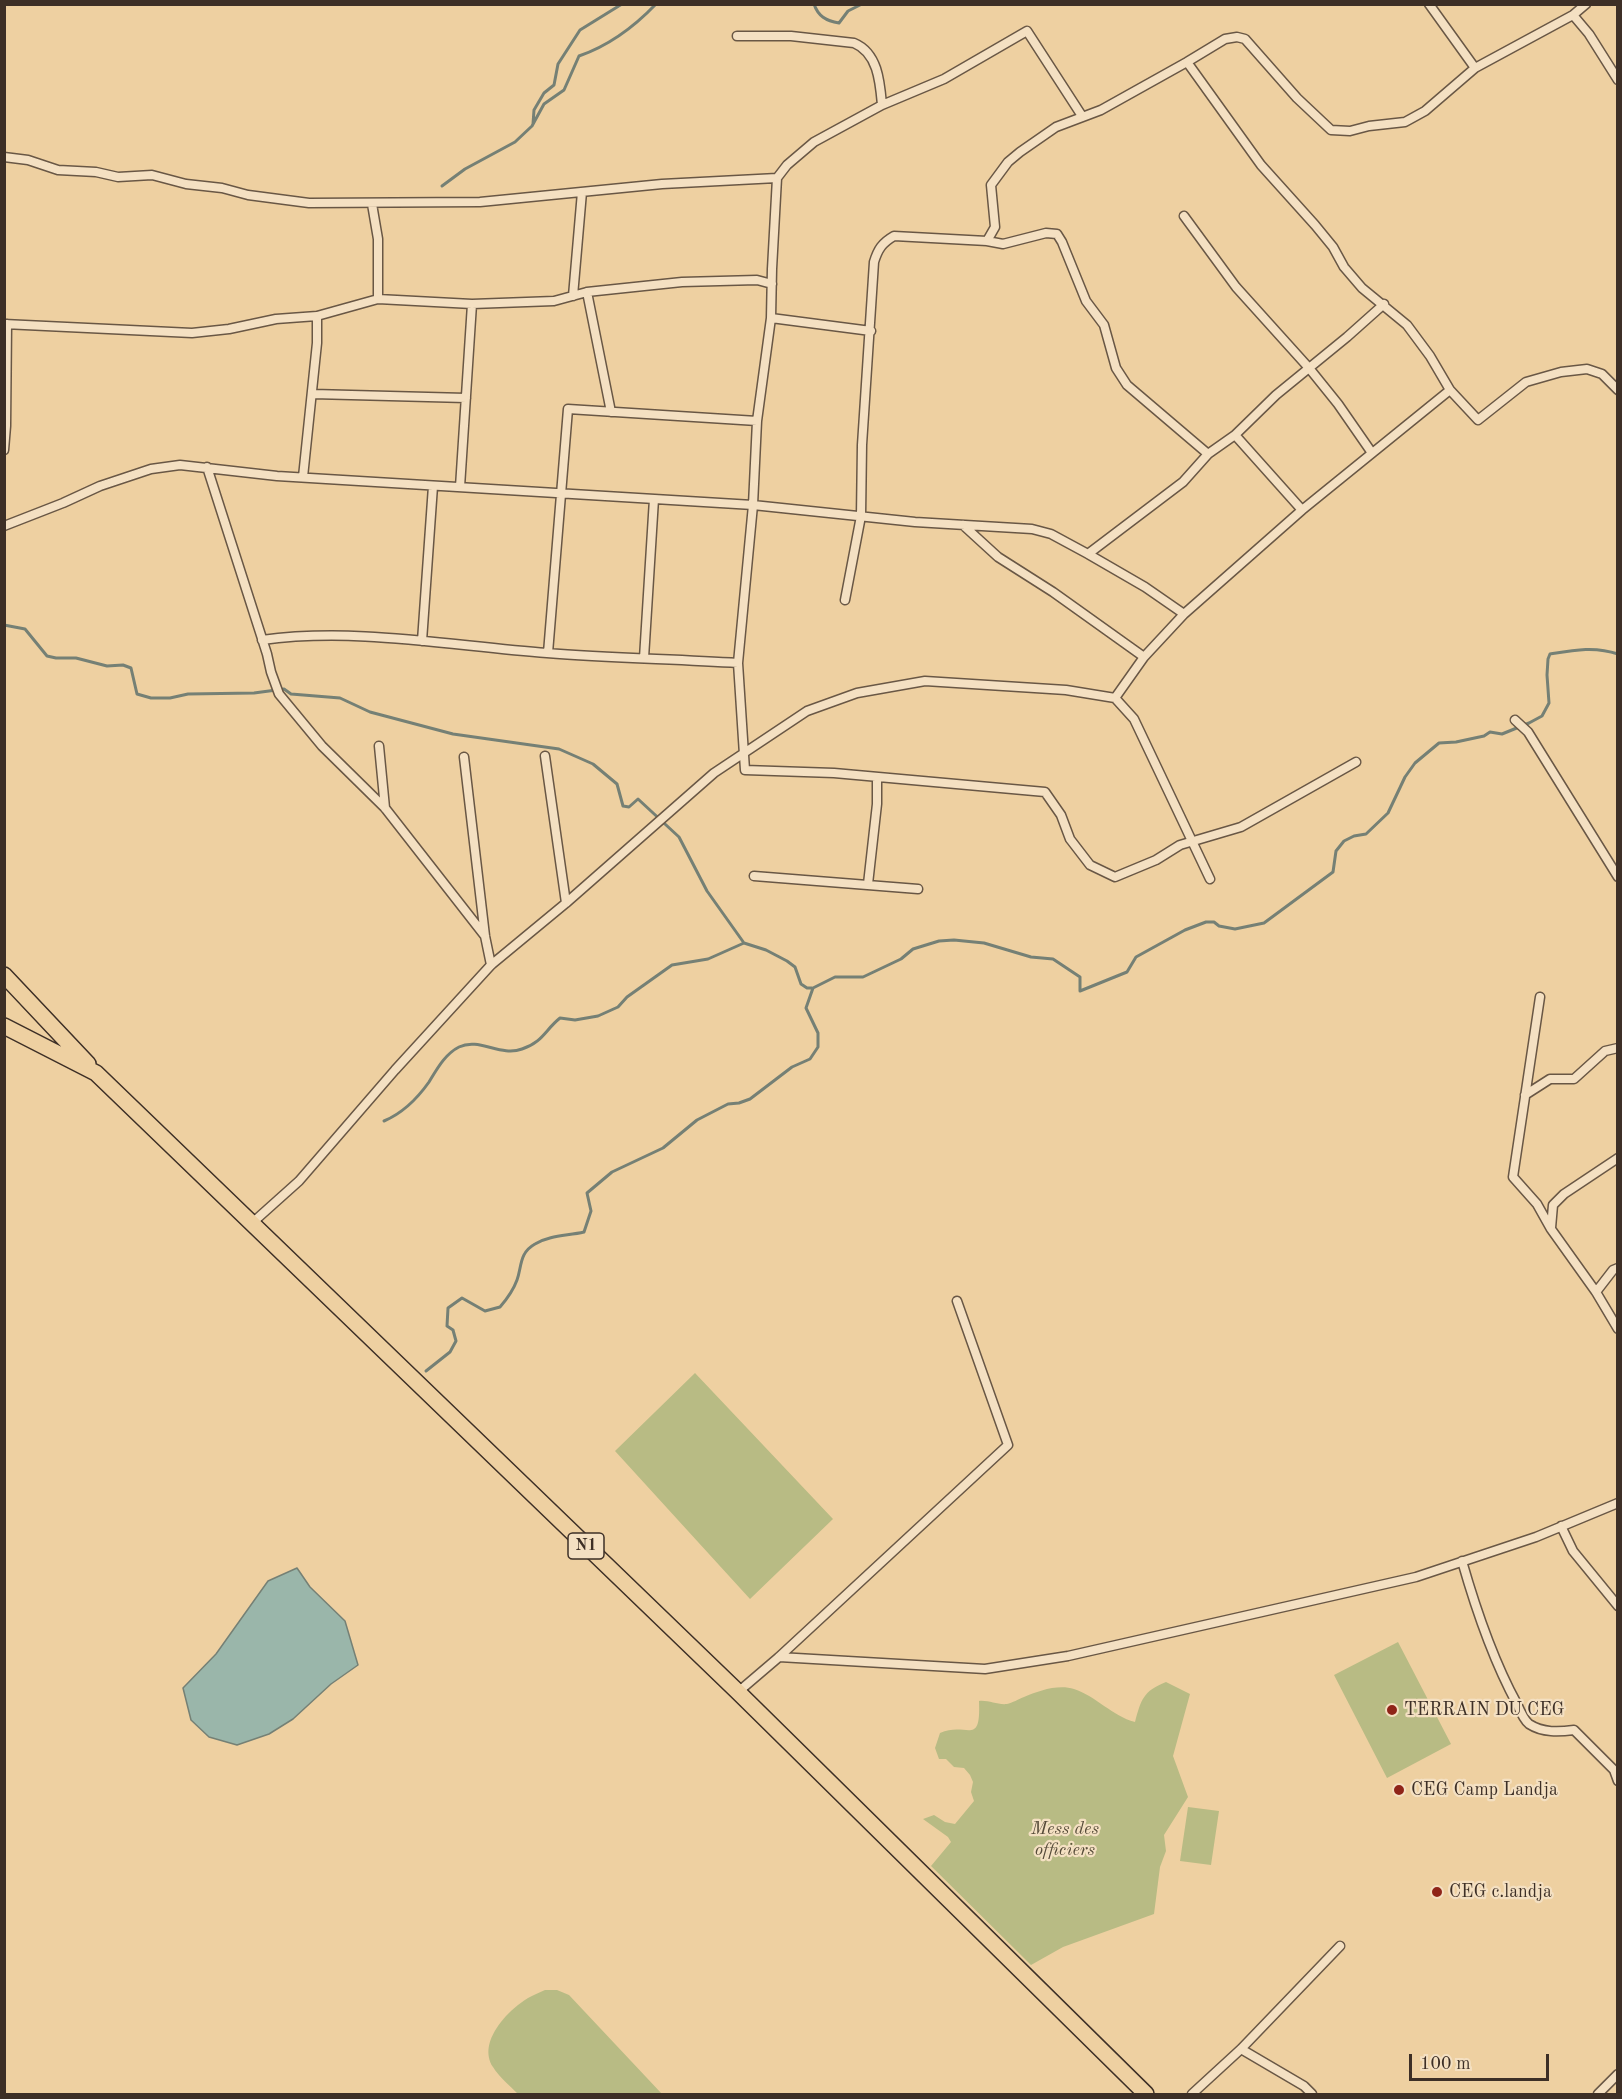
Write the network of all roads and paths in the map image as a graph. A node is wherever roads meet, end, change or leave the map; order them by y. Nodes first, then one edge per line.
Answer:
1 (1429, 4) edge
2 (1586, 4) edge
3 (1573, 15) junction
4 (737, 36) dead end
5 (1187, 62) junction
6 (1475, 68) junction
7 (1617, 80) edge
8 (882, 105) junction
9 (1082, 116) junction
10 (4, 157) edge
11 (777, 178) junction
12 (582, 192) junction
13 (372, 204) junction
14 (1184, 216) dead end
15 (987, 241) junction
16 (772, 284) junction
17 (586, 292) junction
18 (573, 296) junction
19 (378, 299) junction
20 (472, 304) junction
21 (1384, 304) junction
22 (317, 316) junction
23 (771, 318) junction
24 (6, 324) edge
25 (871, 331) junction
26 (1309, 368) junction
27 (1450, 390) junction
28 (1617, 390) edge
29 (313, 394) junction
30 (466, 398) junction
31 (611, 412) junction
32 (757, 421) junction
33 (5, 426) edge
34 (1235, 435) junction
35 (4, 450) edge
36 (1372, 453) junction
37 (1208, 454) junction
38 (207, 467) junction
39 (303, 477) junction
40 (433, 486) junction
41 (460, 487) junction
42 (560, 494) junction
43 (654, 499) junction
44 (753, 505) junction
45 (1302, 510) junction
46 (861, 516) junction
47 (963, 525) junction
48 (4, 526) edge
49 (1088, 554) junction
50 (845, 600) dead end
51 (1184, 614) junction
52 (262, 640) junction
53 (422, 641) junction
54 (548, 653) junction
55 (1144, 657) junction
56 (644, 658) junction
57 (738, 663) junction
58 (1115, 698) junction
59 (1515, 720) dead end
60 (379, 746) dead end
61 (743, 752) junction
62 (545, 756) dead end
63 (464, 757) dead end
64 (1356, 762) dead end
65 (877, 777) junction
66 (385, 808) junction
67 (1192, 841) junction
68 (753, 876) dead end
69 (1617, 877) edge
70 (1210, 879) dead end
71 (868, 884) junction
72 (918, 889) dead end
73 (566, 903) junction
74 (485, 936) junction
75 (491, 965) junction
76 (4, 975) edge
77 (1540, 997) dead end
78 (4, 1026) edge
79 (1617, 1048) edge
80 (96, 1073) junction
81 (1525, 1095) junction
82 (1617, 1158) edge
83 (250, 1224) junction
84 (1551, 1229) junction
85 (1617, 1268) edge
86 (1596, 1292) junction
87 (957, 1301) dead end
88 (1617, 1329) edge
89 (1617, 1503) edge
90 (1561, 1526) junction
91 (1462, 1562) junction
92 (1617, 1606) edge
93 (779, 1657) junction
94 (738, 1692) junction
95 (1616, 1768) edge
96 (1617, 1781) edge
97 (1340, 1946) dead end
98 (1241, 2049) junction
99 (1617, 2074) edge
100 (1146, 2094) edge
101 (1192, 2094) edge
102 (1312, 2094) edge
103 (1598, 2094) edge

1 - 6 street
2 - 3 street
3 - 6 street
3 - 7 street
4 - 8 street
5 - 6 street
5 - 9 street
5 - 21 street
8 - 9 street
8 - 11 street
9 - 15 street
10 - 13 street
11 - 12 street
11 - 16 street
12 - 13 street
12 - 18 street
13 - 19 street
14 - 26 street
15 - 25 street
15 - 37 street
16 - 17 street
16 - 23 street
17 - 18 street
17 - 31 street
18 - 20 street
19 - 20 street
19 - 22 street
20 - 30 street
21 - 26 street
21 - 27 street
22 - 24 street
22 - 29 street
23 - 25 street
23 - 32 street
24 - 33 street
25 - 46 street
26 - 34 street
26 - 36 street
27 - 28 street
27 - 36 street
29 - 30 street
29 - 39 street
30 - 41 street
31 - 32 street
31 - 42 street
32 - 44 street
33 - 35 street
34 - 37 street
34 - 45 street
36 - 45 street
37 - 49 street
38 - 39 street
38 - 48 street
38 - 52 street
39 - 40 street
40 - 41 street
40 - 53 street
41 - 42 street
42 - 43 street
42 - 54 street
43 - 44 street
43 - 56 street
44 - 46 street
44 - 57 street
45 - 51 street
46 - 47 street
46 - 50 street
47 - 49 street
47 - 55 street
49 - 51 street
51 - 55 street
52 - 53 street
52 - 66 street
53 - 54 street
54 - 56 street
55 - 58 street
56 - 57 street
57 - 61 street
58 - 61 street
58 - 67 street
59 - 69 street
60 - 66 street
61 - 65 street
61 - 73 street
62 - 73 street
63 - 74 street
64 - 67 street
65 - 67 street
65 - 71 street
66 - 74 street
67 - 70 street
68 - 71 street
71 - 72 street
73 - 75 street
74 - 75 street
75 - 83 street
76 - 80 highway
77 - 81 street
78 - 80 highway, N1
79 - 81 street
80 - 83 highway, N1
81 - 84 street
82 - 84 street
83 - 94 highway, N1
84 - 86 street
85 - 86 street
86 - 88 street
87 - 93 street
89 - 90 street
90 - 91 street
90 - 92 street
91 - 93 street
91 - 95 street
93 - 94 street
94 - 100 highway, N1
95 - 96 street
97 - 98 street
98 - 101 street
98 - 102 street
99 - 103 street

